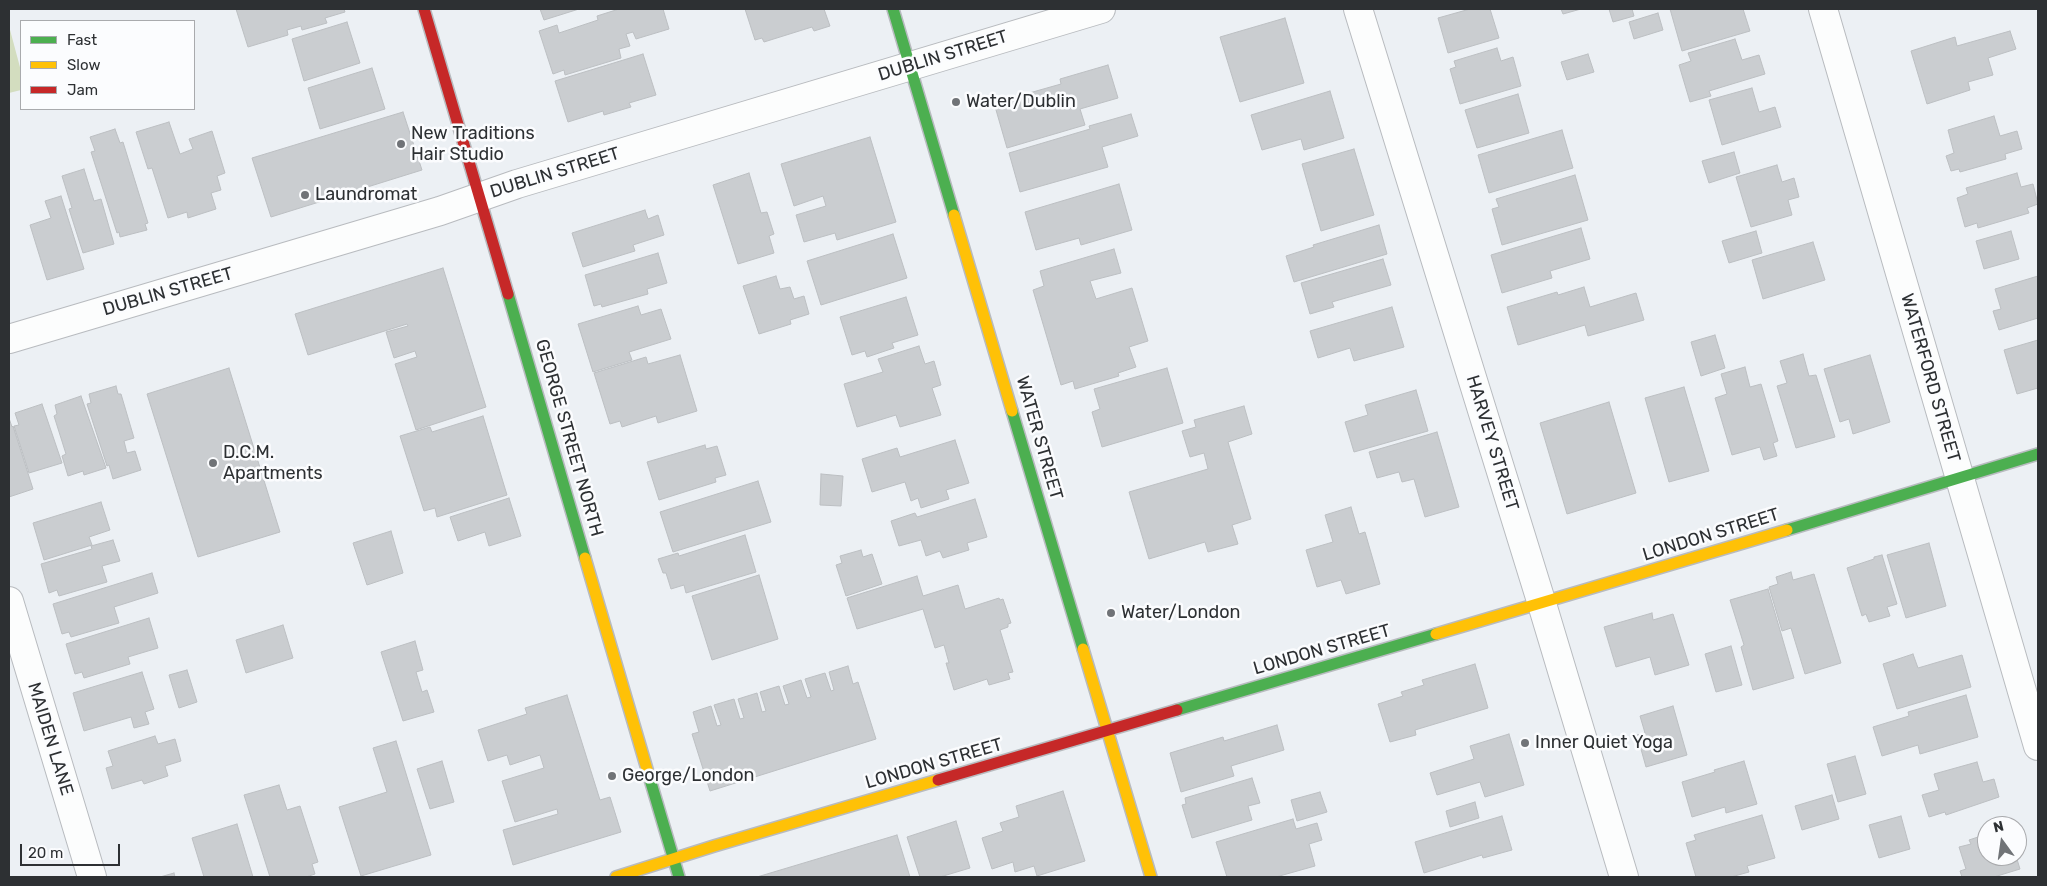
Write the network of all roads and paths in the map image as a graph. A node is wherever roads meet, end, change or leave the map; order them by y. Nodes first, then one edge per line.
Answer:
1 (424, 9) edge
2 (893, 9) edge
3 (1101, 9) edge
4 (1358, 9) edge
5 (1823, 9) edge
6 (911, 66) junction
7 (480, 196) junction
8 (9, 339) edge
9 (2038, 454) edge
10 (1960, 479) junction
11 (9, 601) edge
12 (1542, 604) junction
13 (1107, 732) junction
14 (2038, 746) edge
15 (674, 860) junction
16 (92, 877) edge
17 (616, 877) edge
18 (679, 877) edge
19 (1151, 877) edge
20 (1624, 877) edge

1 - 7 main road, GEORGE STREET NORTH
2 - 6 main road, WATER STREET
3 - 6 street, DUBLIN STREET
4 - 12 street, HARVEY STREET
5 - 10 street, WATERFORD STREET
6 - 7 street, DUBLIN STREET
6 - 13 main road, WATER STREET
7 - 8 street, DUBLIN STREET
7 - 15 main road, GEORGE STREET NORTH
9 - 10 main road, LONDON STREET
10 - 12 main road, LONDON STREET
10 - 14 street, WATERFORD STREET
11 - 16 street, MAIDEN LANE
12 - 13 main road, LONDON STREET
12 - 20 street, HARVEY STREET
13 - 15 main road, LONDON STREET
13 - 19 main road, WATER STREET
15 - 17 main road, LONDON STREET
15 - 18 main road, GEORGE STREET NORTH

